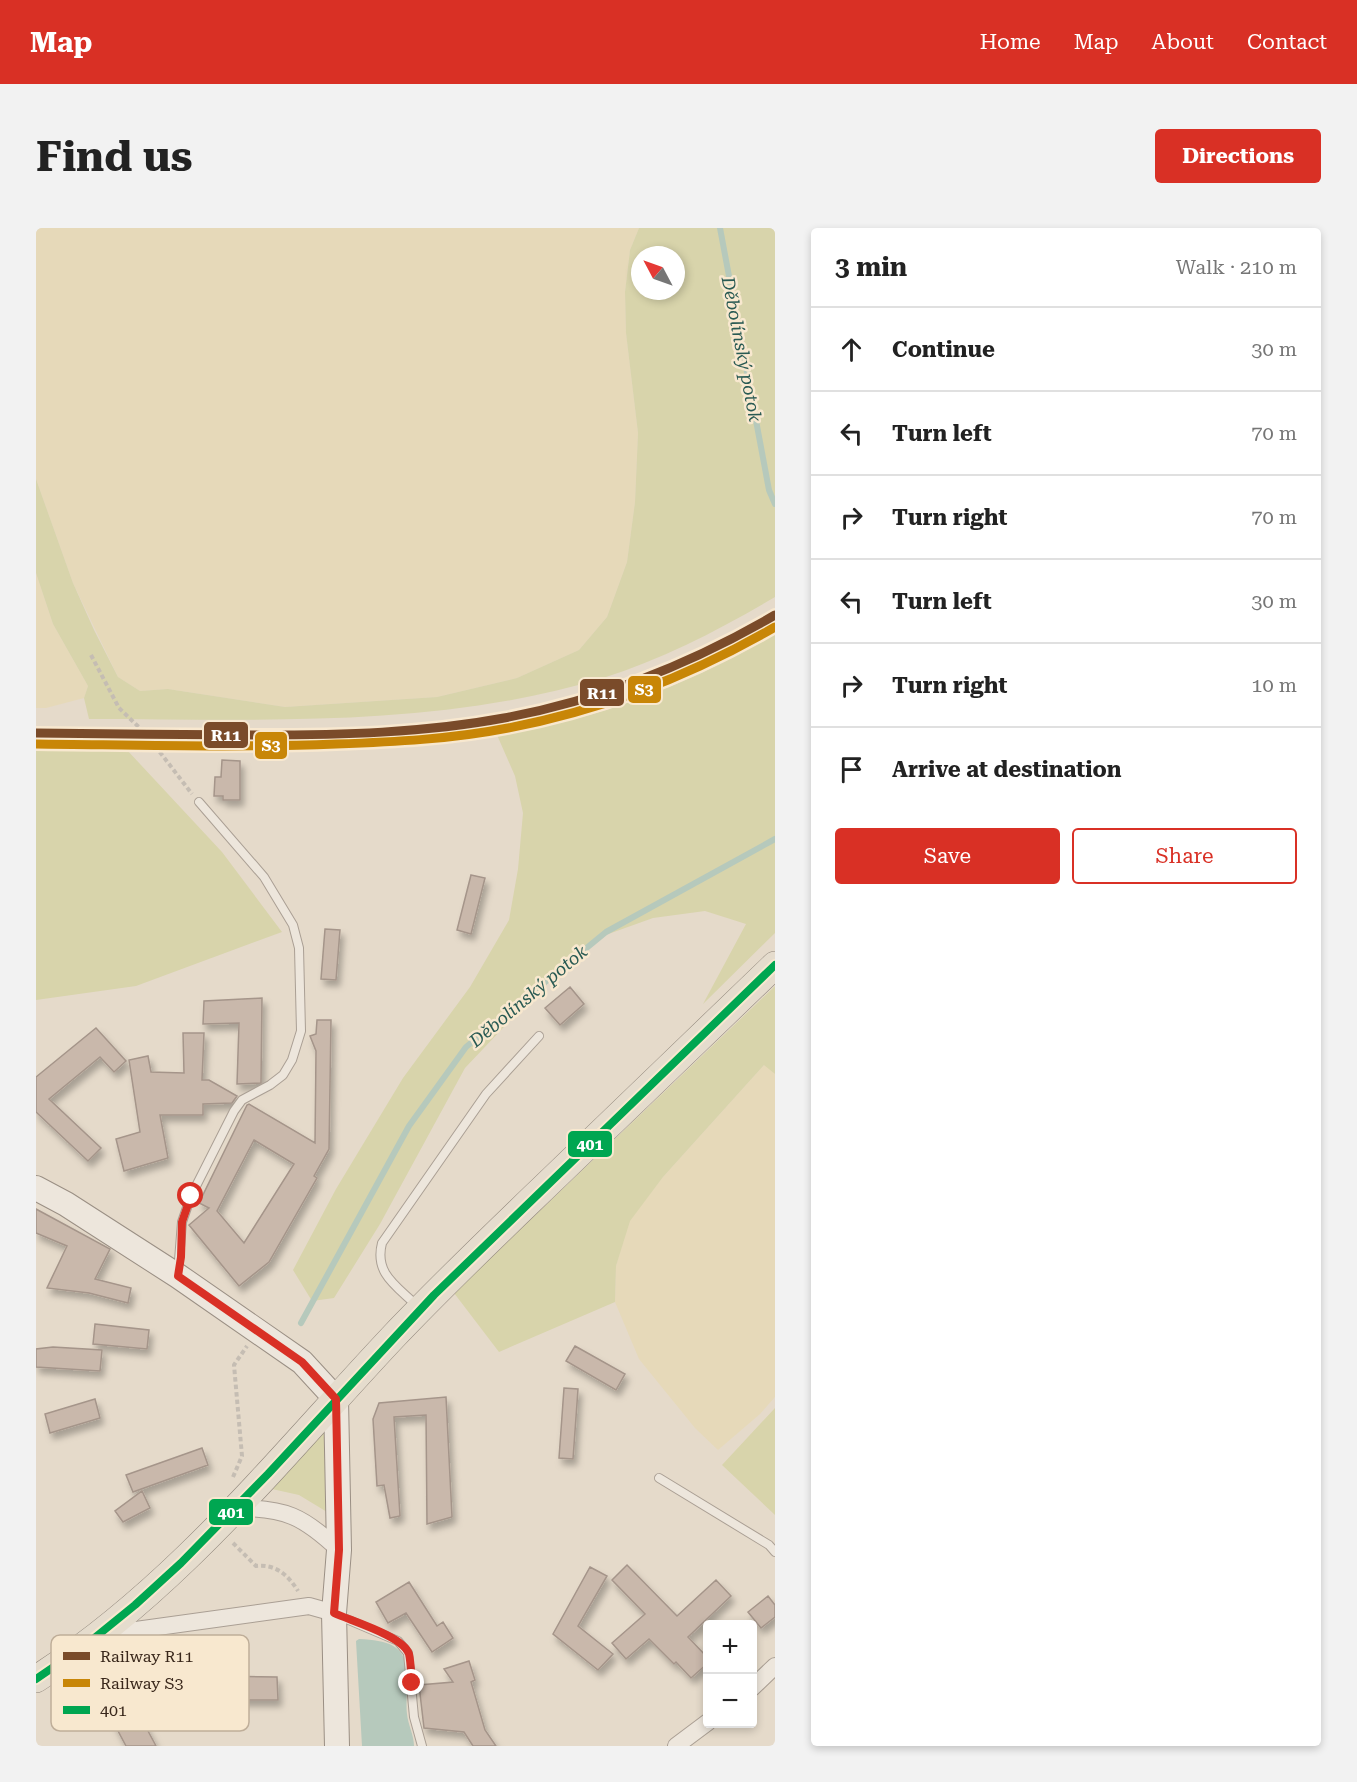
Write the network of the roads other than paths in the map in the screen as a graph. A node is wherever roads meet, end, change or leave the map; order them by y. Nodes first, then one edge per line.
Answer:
1 (199, 802) road end
2 (775, 965) edge
3 (539, 1036) dead end
4 (36, 1188) edge
5 (178, 1276) junction
6 (420, 1309) junction
7 (336, 1399) junction
8 (659, 1478) dead end
9 (233, 1495) junction
10 (339, 1550) junction
11 (775, 1552) edge
12 (334, 1613) junction
13 (110, 1625) junction
14 (96, 1635) edge
15 (775, 1666) edge
16 (51, 1668) edge
17 (36, 1679) edge
18 (757, 1684) edge
19 (703, 1726) edge
20 (337, 1746) edge
21 (422, 1746) edge
22 (676, 1746) edge

1 - 5 lane
2 - 6 main road
3 - 6 lane
4 - 5 street
5 - 7 street
6 - 7 main road
7 - 9 main road
7 - 10 street
8 - 11 lane
9 - 10 street
9 - 13 main road
10 - 12 street
12 - 13 street
12 - 20 street
12 - 21 lane
13 - 14 main road
15 - 18 street
16 - 17 main road
19 - 22 street

